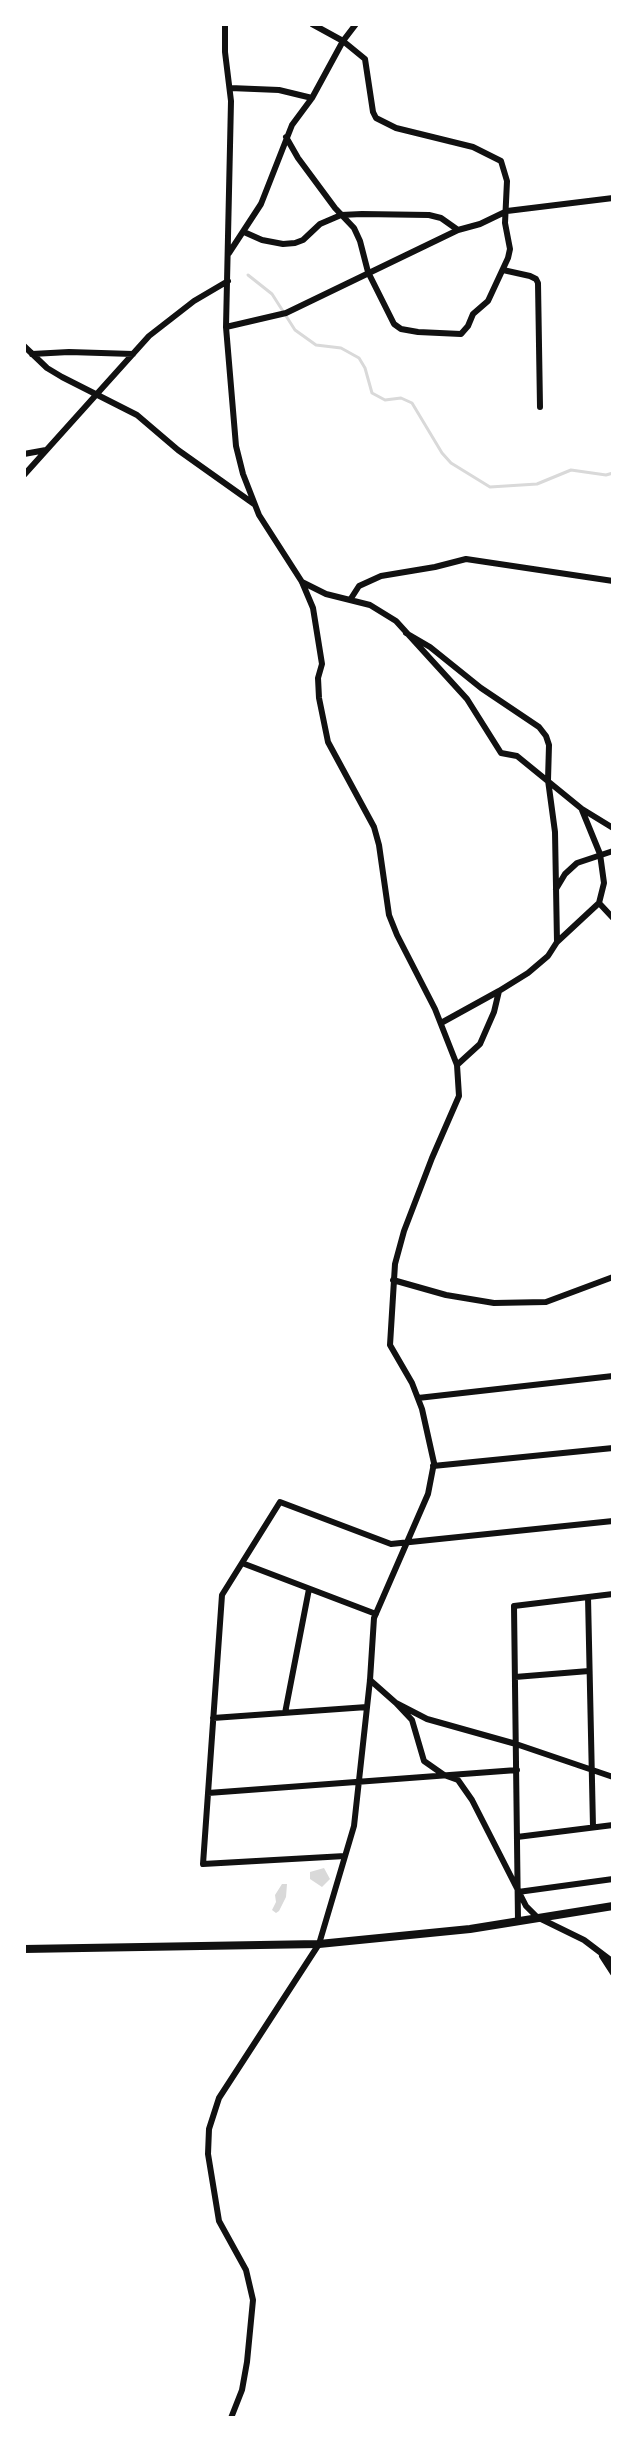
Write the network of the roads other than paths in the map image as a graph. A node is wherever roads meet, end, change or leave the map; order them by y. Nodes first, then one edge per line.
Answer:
1 (225, 24) edge
2 (312, 24) edge
3 (356, 24) edge
4 (343, 41) junction
5 (230, 88) junction
6 (312, 98) junction
7 (286, 137) junction
8 (613, 198) edge
9 (507, 211) junction
10 (341, 215) junction
11 (458, 230) junction
12 (244, 232) junction
13 (229, 254) junction
14 (503, 270) junction
15 (368, 272) junction
16 (228, 281) junction
17 (226, 327) junction
18 (24, 346) edge
19 (32, 354) junction
20 (134, 354) junction
21 (96, 395) junction
22 (540, 407) dead end
23 (46, 450) junction
24 (24, 454) edge
25 (24, 475) edge
26 (255, 504) junction
27 (613, 581) edge
28 (302, 582) junction
29 (351, 600) junction
30 (406, 633) junction
31 (548, 780) junction
32 (582, 809) junction
33 (613, 828) edge
34 (613, 851) edge
35 (600, 854) junction
36 (555, 890) junction
37 (599, 903) junction
38 (613, 918) edge
39 (557, 942) junction
40 (499, 991) junction
41 (441, 1023) junction
42 (457, 1065) junction
43 (613, 1277) edge
44 (393, 1280) junction
45 (613, 1376) edge
46 (418, 1398) junction
47 (613, 1448) edge
48 (433, 1466) junction
49 (613, 1521) edge
50 (407, 1543) junction
51 (242, 1563) junction
52 (309, 1589) junction
53 (613, 1594) edge
54 (588, 1597) junction
55 (376, 1614) junction
56 (589, 1671) junction
57 (515, 1677) junction
58 (370, 1680) junction
59 (396, 1703) junction
60 (367, 1707) junction
61 (285, 1713) junction
62 (213, 1718) junction
63 (516, 1744) junction
64 (517, 1770) junction
65 (591, 1770) junction
66 (444, 1775) junction
67 (613, 1777) edge
68 (360, 1782) junction
69 (208, 1793) junction
70 (613, 1825) edge
71 (593, 1827) junction
72 (517, 1837) junction
73 (345, 1856) junction
74 (613, 1879) edge
75 (518, 1892) junction
76 (613, 1906) edge
77 (537, 1917) junction
78 (518, 1920) junction
79 (319, 1944) junction
80 (24, 1949) edge
81 (599, 1952) junction
82 (613, 1962) edge
83 (613, 1973) edge
84 (231, 2418) edge

1 - 5 street
2 - 4 street
3 - 4 street
4 - 6 street
4 - 9 street
5 - 6 street
5 - 13 street
6 - 7 street
7 - 10 street
7 - 12 street
8 - 9 street
9 - 11 street
9 - 14 street
10 - 11 street
10 - 12 street
10 - 15 street
11 - 15 street
12 - 13 street
13 - 16 street
14 - 15 street
14 - 22 street
15 - 17 street
16 - 17 street
16 - 20 street
17 - 26 street
18 - 19 street
19 - 20 street
19 - 21 street
20 - 21 street
21 - 23 street
21 - 26 street
23 - 24 street
23 - 25 street
26 - 28 street
27 - 29 street
28 - 29 street
28 - 41 street
29 - 30 street
30 - 31 street
30 - 31 street
31 - 32 street
31 - 36 street
32 - 33 street
32 - 35 street
34 - 35 street
35 - 36 street
35 - 37 street
36 - 39 street
37 - 38 street
37 - 39 street
39 - 40 street
40 - 41 street
40 - 42 street
41 - 42 street
42 - 44 street
43 - 44 street
44 - 46 street
45 - 46 street
46 - 48 street
47 - 48 street
48 - 50 street
49 - 50 street
50 - 51 street
50 - 55 street
51 - 52 street
51 - 62 street
52 - 55 street
52 - 61 street
53 - 54 street
54 - 56 street
54 - 57 street
55 - 58 street
56 - 57 street
56 - 65 street
57 - 63 street
58 - 59 street
58 - 60 street
59 - 63 street
59 - 66 street
60 - 61 street
60 - 68 street
61 - 62 street
62 - 69 street
63 - 64 street
63 - 65 street
64 - 66 street
64 - 72 street
65 - 67 street
65 - 71 street
66 - 68 street
66 - 75 street
68 - 69 street
68 - 73 street
69 - 73 street
70 - 71 street
71 - 72 street
72 - 75 street
73 - 79 street
74 - 75 street
75 - 77 street
75 - 78 street
76 - 77 street
77 - 78 street
77 - 81 street
78 - 79 street
79 - 80 street
79 - 84 street
81 - 82 street
81 - 83 street

